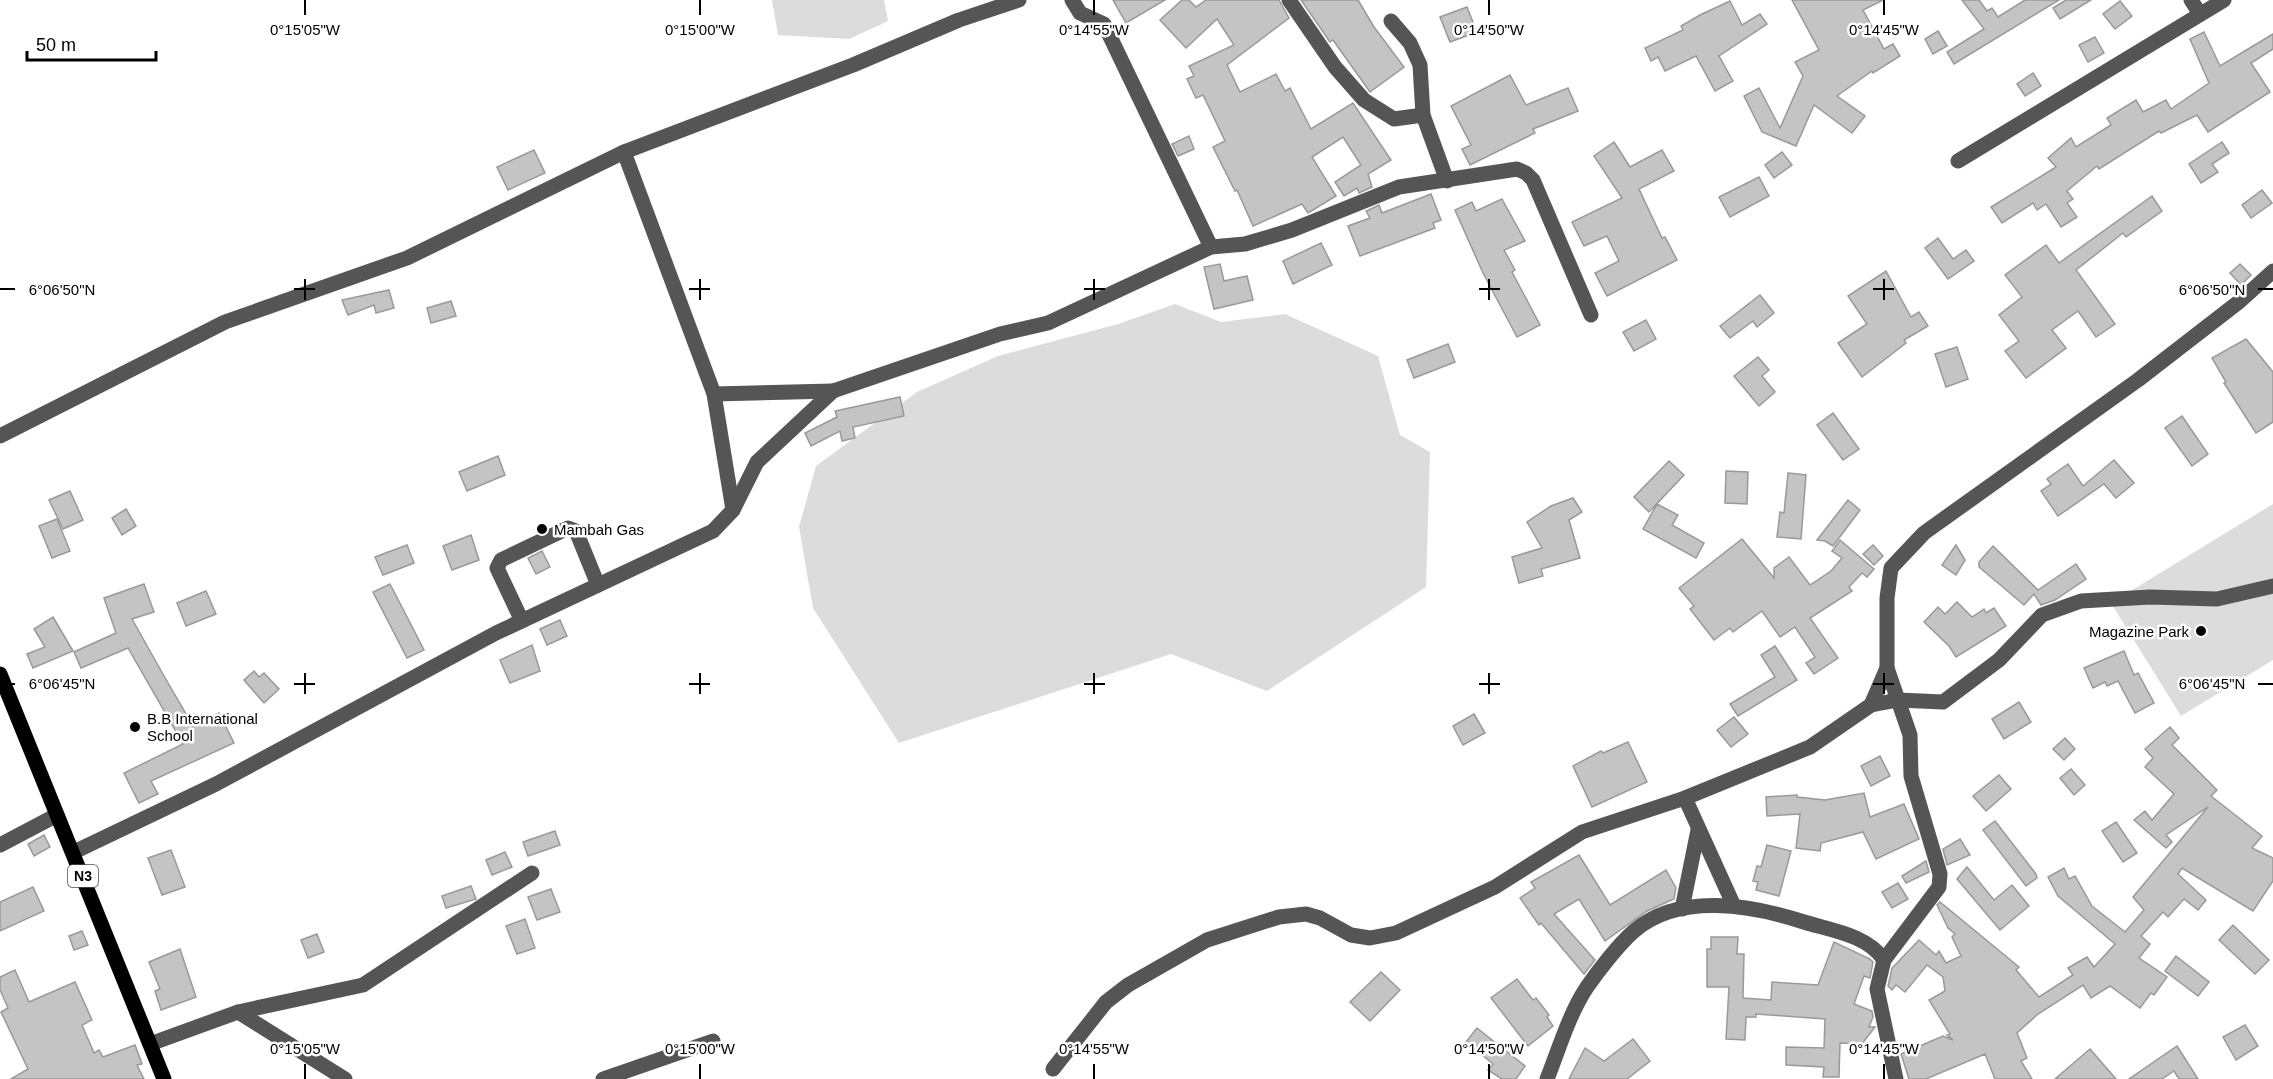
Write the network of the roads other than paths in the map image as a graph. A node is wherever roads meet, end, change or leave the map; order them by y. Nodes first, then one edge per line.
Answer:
1 (1019, 0) edge
2 (1072, 0) edge
3 (1289, 0) edge
4 (2191, 0) edge
5 (2224, 0) edge
6 (2200, 14) junction
7 (1390, 21) dead end
8 (1423, 115) junction
9 (624, 152) junction
10 (1958, 161) dead end
11 (1447, 181) junction
12 (1211, 247) junction
13 (2273, 271) edge
14 (1591, 315) dead end
15 (833, 391) junction
16 (714, 394) junction
17 (0, 436) edge
18 (734, 510) junction
19 (598, 585) junction
20 (2273, 586) edge
21 (522, 621) junction
22 (1887, 668) junction
23 (0, 674) edge
24 (1898, 700) junction
25 (1870, 705) junction
26 (1685, 798) junction
27 (57, 815) junction
28 (1698, 830) junction
29 (0, 845) edge
30 (74, 852) junction
31 (532, 873) dead end
32 (1734, 906) junction
33 (1682, 909) junction
34 (1884, 960) junction
35 (238, 1012) junction
36 (713, 1041) dead end
37 (150, 1044) junction
38 (1053, 1069) dead end
39 (164, 1079) edge
40 (345, 1079) edge
41 (603, 1079) edge
42 (1547, 1079) edge
43 (1896, 1079) edge

1 - 9 street
2 - 12 street
3 - 8 street
4 - 6 street
5 - 6 street
6 - 10 street
7 - 8 street
8 - 11 street
9 - 16 street
9 - 17 street
11 - 12 street
11 - 14 street
12 - 15 street
13 - 22 street
15 - 16 street
15 - 18 street
16 - 18 street
18 - 19 street
19 - 21 street
19 - 21 street
20 - 24 street
21 - 30 street
22 - 24 street
22 - 25 street
23 - 27 main road, N3
24 - 25 street
24 - 34 street
25 - 26 street
26 - 28 street
26 - 38 street
27 - 29 street
27 - 30 main road, N3
28 - 32 street
28 - 33 street
30 - 37 main road, N3
31 - 35 street
32 - 33 street
32 - 34 street
33 - 42 street
34 - 43 street
35 - 37 street
35 - 40 street
36 - 41 street
37 - 39 main road, N3

